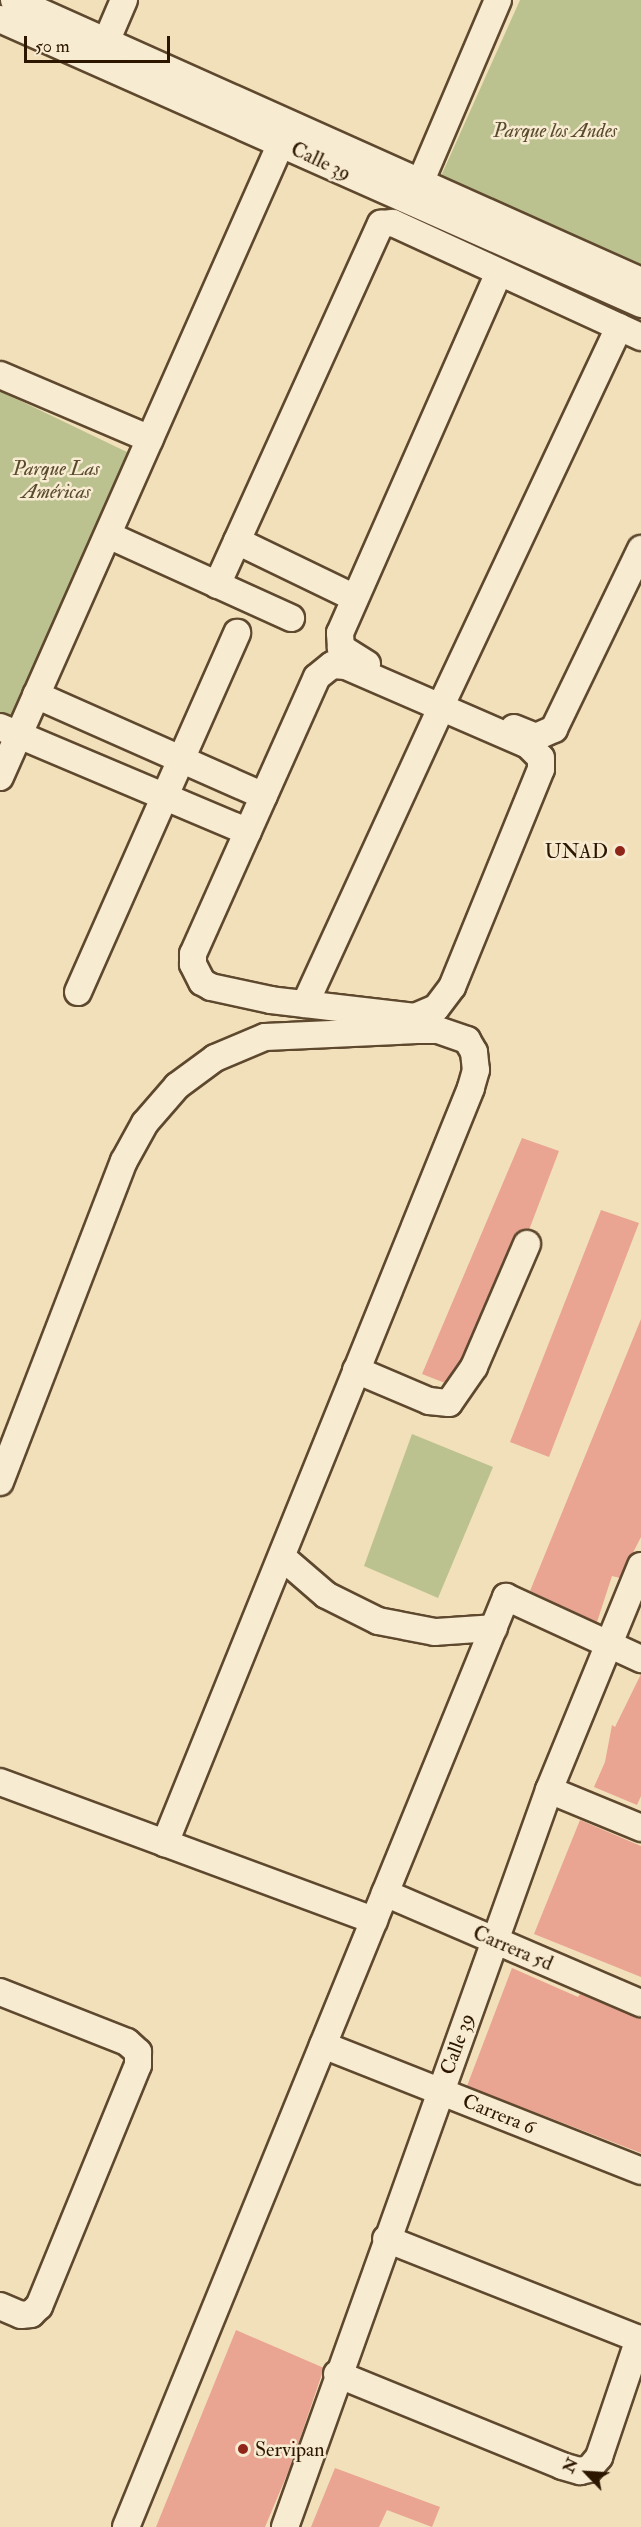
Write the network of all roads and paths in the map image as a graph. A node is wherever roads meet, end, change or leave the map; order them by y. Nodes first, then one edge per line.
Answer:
1 (14, 0) edge
2 (124, 0) edge
3 (498, 0) edge
4 (0, 19) edge
5 (102, 51) junction
6 (285, 134) junction
7 (416, 193) junction
8 (499, 273) junction
9 (641, 281) edge
10 (641, 304) edge
11 (630, 332) edge
12 (0, 375) edge
13 (150, 439) junction
14 (108, 535) junction
15 (237, 542) junction
16 (641, 549) edge
17 (217, 585) junction
18 (355, 598) junction
19 (291, 618) dead end
20 (237, 633) dead end
21 (36, 695) junction
22 (443, 702) junction
23 (9, 731) edge
24 (181, 760) junction
25 (0, 777) edge
26 (264, 796) junction
27 (165, 797) junction
28 (248, 832) junction
29 (78, 992) dead end
30 (304, 1004) junction
31 (527, 1244) dead end
32 (356, 1370) junction
33 (0, 1482) edge
34 (282, 1557) junction
35 (641, 1566) edge
36 (494, 1628) junction
37 (609, 1646) junction
38 (641, 1659) edge
39 (0, 1782) edge
40 (549, 1790) junction
41 (641, 1828) edge
42 (165, 1843) junction
43 (385, 1893) junction
44 (374, 1920) junction
45 (495, 1940) junction
46 (0, 1992) edge
47 (641, 2003) edge
48 (323, 2045) junction
49 (440, 2090) junction
50 (641, 2171) edge
51 (386, 2239) junction
52 (0, 2306) edge
53 (337, 2374) junction
54 (126, 2527) edge
55 (285, 2527) edge

1 - 5 street, Calle 39
2 - 5 street
3 - 7 street
4 - 5 street, Calle 39
5 - 6 street, Calle 39
6 - 7 street, Calle 39
6 - 13 street
7 - 9 street, Calle 39
7 - 10 street, Calle 39
8 - 11 street
8 - 15 street
8 - 18 street
11 - 22 street
12 - 13 street
13 - 14 street
14 - 17 street
14 - 21 street
15 - 17 street
15 - 18 street
16 - 22 street
17 - 19 street
18 - 22 street
20 - 24 street
21 - 23 street
21 - 24 street
22 - 26 street
22 - 30 street
22 - 30 street
23 - 25 street
23 - 27 street
24 - 26 street
24 - 27 street
26 - 28 street
27 - 28 street
27 - 29 street
28 - 30 street
31 - 32 street
32 - 33 street
32 - 34 street
34 - 36 street
34 - 42 street
35 - 37 street, Calle 39
36 - 37 street
36 - 43 street
37 - 38 street
37 - 40 street, Calle 39
39 - 42 street
40 - 41 street
40 - 45 street, Calle 39
42 - 44 street
43 - 44 street
43 - 45 street, Carrera 5d
44 - 48 street
45 - 47 street, Carrera 5d
45 - 49 street, Calle 39
46 - 52 street
48 - 49 street, Carrera 6
48 - 54 street
49 - 50 street, Carrera 6
49 - 51 street, Calle 39
51 - 53 street, Calle 39
51 - 53 street
53 - 55 street, Calle 39

